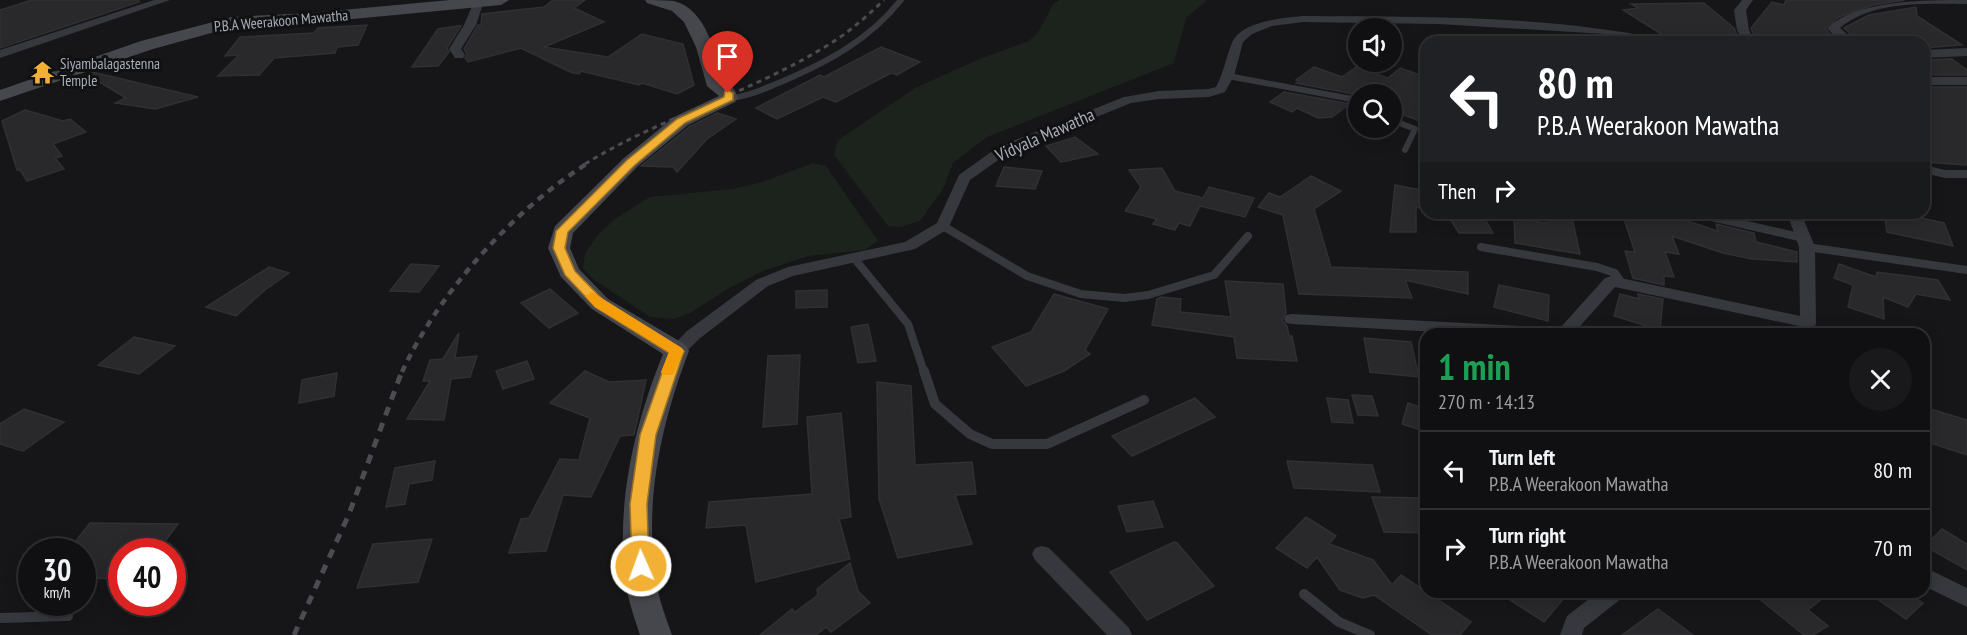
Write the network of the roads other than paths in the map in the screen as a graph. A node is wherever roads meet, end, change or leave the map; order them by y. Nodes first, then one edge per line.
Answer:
1 (165, 0) edge
2 (501, 0) edge
3 (653, 0) edge
4 (901, 0) edge
5 (1748, 0) edge
6 (1965, 3) edge
7 (478, 4) junction
8 (1631, 36) edge
9 (1746, 36) edge
10 (1841, 36) edge
11 (1967, 52) edge
12 (0, 54) edge
13 (1930, 54) edge
14 (459, 55) dead end
15 (1228, 76) junction
16 (1930, 81) edge
17 (1967, 81) edge
18 (0, 96) edge
19 (729, 98) junction
20 (1348, 98) edge
21 (1402, 124) edge
22 (1406, 150) dead end
23 (1930, 170) edge
24 (1967, 174) edge
25 (1717, 219) edge
26 (1796, 219) edge
27 (943, 226) junction
28 (1248, 236) dead end
29 (1805, 242) junction
30 (1481, 247) dead end
31 (854, 258) junction
32 (1967, 270) edge
33 (1621, 282) junction
34 (1292, 319) dead end
35 (1455, 328) edge
36 (1569, 328) edge
37 (1803, 328) edge
38 (1807, 328) edge
39 (676, 351) junction
40 (1144, 400) dead end
41 (1042, 554) dead end
42 (1930, 579) edge
43 (1304, 594) dead end
44 (1606, 598) edge
45 (1967, 598) edge
46 (68, 616) dead end
47 (0, 618) edge
48 (656, 635) edge
49 (1121, 635) edge
50 (1370, 635) edge
51 (1571, 635) edge

1 - 12 street
2 - 7 street, P.B.A Weerakoon Mawatha
3 - 19 street
4 - 19 lane
5 - 9 street
6 - 10 street
7 - 14 street
7 - 18 street, P.B.A Weerakoon Mawatha
8 - 15 street
11 - 13 street
15 - 20 lane
15 - 27 street, Vidyala Mawatha
16 - 17 street
19 - 39 street
21 - 22 lane
23 - 24 street
25 - 29 lane
26 - 29 street
27 - 28 lane
27 - 31 street
29 - 32 lane
29 - 38 street
30 - 33 lane
31 - 39 street
31 - 40 lane
33 - 36 street
33 - 37 street
34 - 35 street
39 - 48 street
41 - 49 street
42 - 45 street
43 - 50 lane
44 - 51 street
46 - 47 lane

